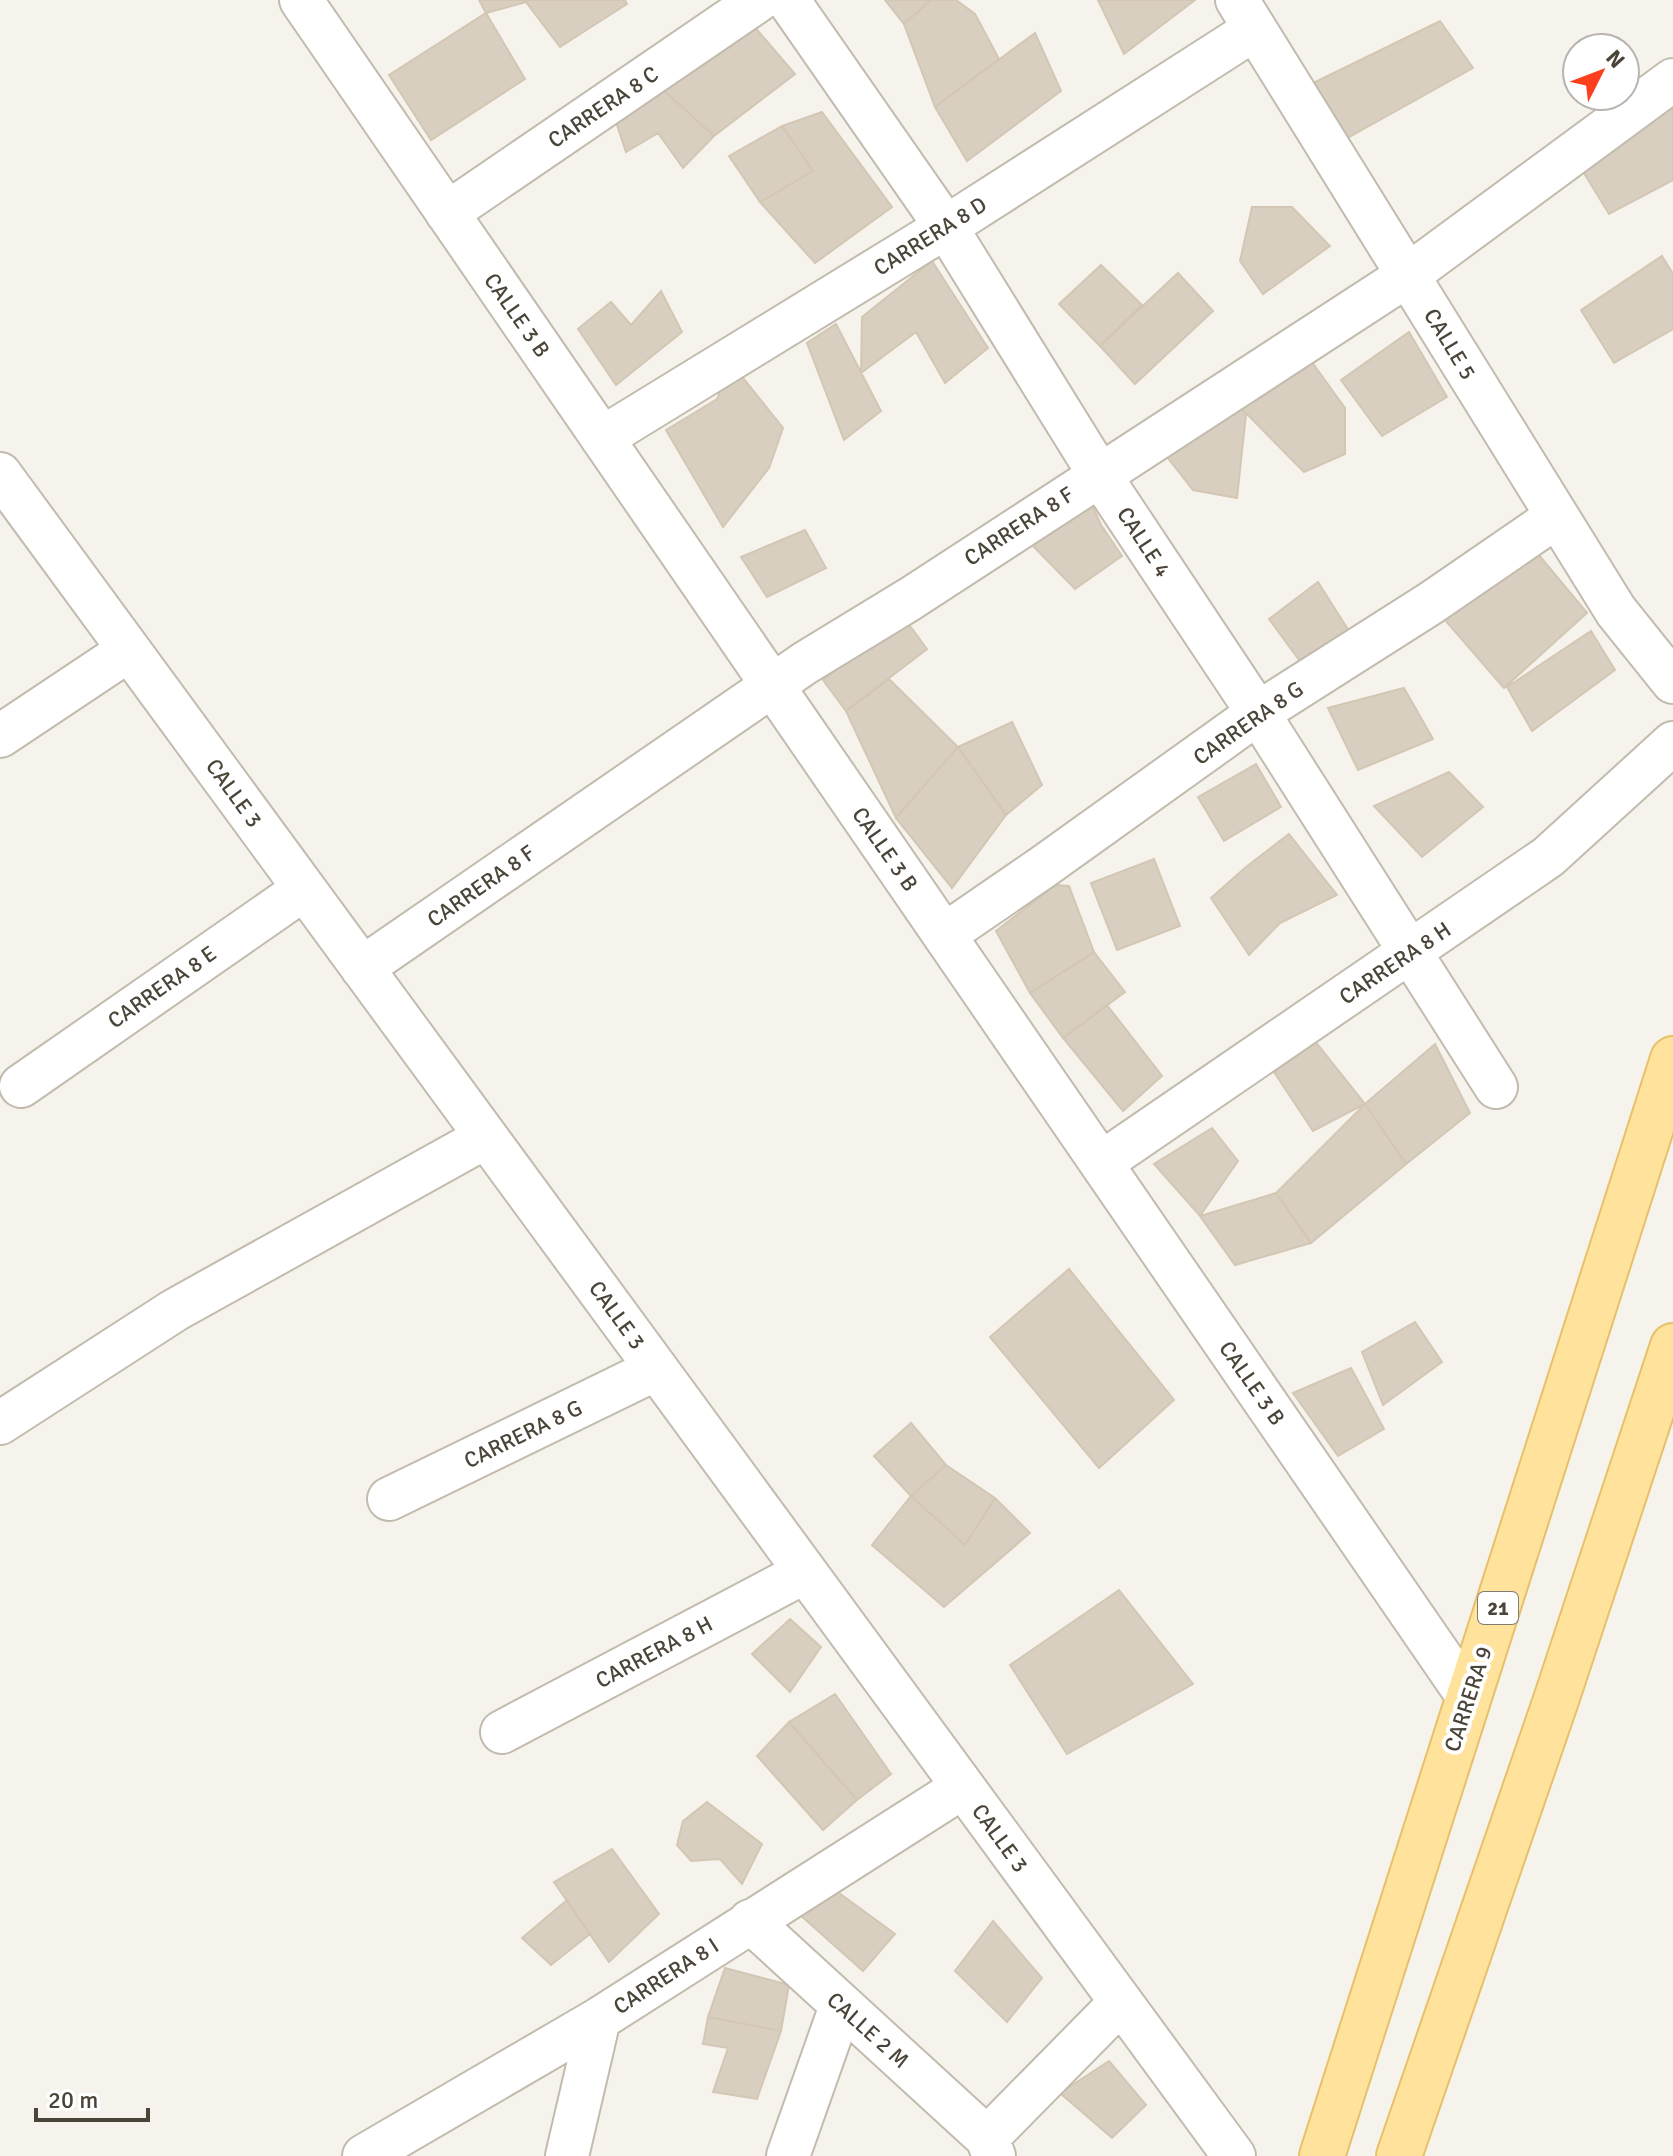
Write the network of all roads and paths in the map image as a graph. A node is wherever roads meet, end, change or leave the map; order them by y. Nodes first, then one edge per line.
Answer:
1 (301, 0) edge
2 (759, 0) edge
3 (788, 0) edge
4 (1246, 15) edge
5 (1673, 80) edge
6 (447, 213) junction
7 (946, 227) junction
8 (1408, 275) junction
9 (602, 438) junction
10 (0, 474) edge
11 (1099, 474) junction
12 (1556, 517) junction
13 (129, 650) junction
14 (1673, 682) edge
15 (772, 685) junction
16 (1258, 713) junction
17 (0, 736) edge
18 (1673, 743) edge
19 (304, 889) junction
20 (944, 935) junction
21 (1410, 953) junction
22 (362, 968) junction
23 (1673, 1059) edge
24 (21, 1086) dead end
25 (1496, 1087) dead end
26 (486, 1137) junction
27 (1101, 1163) junction
28 (1673, 1346) edge
29 (656, 1369) junction
30 (0, 1423) edge
31 (389, 1499) dead end
32 (805, 1572) junction
33 (1469, 1698) junction
34 (502, 1732) dead end
35 (963, 1787) junction
36 (750, 1921) junction
37 (1121, 2002) junction
38 (841, 2006) junction
39 (599, 2019) junction
40 (991, 2147) edge
41 (364, 2156) edge
42 (567, 2156) edge
43 (788, 2156) edge
44 (1234, 2156) edge
45 (1322, 2156) edge
46 (1399, 2156) edge

1 - 6 street, CALLE 3 B
2 - 6 street, CARRERA 8 C
3 - 7 street, CALLE 4
4 - 7 street, CARRERA 8 D
4 - 8 street, CALLE 5
5 - 8 street, CARRERA 8 F
6 - 9 street, CALLE 3 B
7 - 9 street, CARRERA 8 D
7 - 11 street, CALLE 4
8 - 11 street, CARRERA 8 F
8 - 12 street, CALLE 5
9 - 15 street, CALLE 3 B
10 - 13 street, CALLE 3
11 - 15 street, CARRERA 8 F
11 - 16 street, CALLE 4
12 - 14 street, CALLE 5
12 - 16 street, CARRERA 8 G
13 - 17 street
13 - 19 street, CALLE 3
15 - 20 street, CALLE 3 B
15 - 22 street, CARRERA 8 F
16 - 20 street, CARRERA 8 G
16 - 21 street, CALLE 4
18 - 21 street, CARRERA 8 H
19 - 22 street, CALLE 3
19 - 24 street, CARRERA 8 E
20 - 27 street, CALLE 3 B
21 - 25 street, CALLE 4
21 - 27 street, CARRERA 8 H
22 - 26 street, CALLE 3
23 - 33 main road, CARRERA 9 / 21
26 - 29 street, CALLE 3
26 - 30 street
27 - 33 street, CALLE 3 B
28 - 46 main road
29 - 31 street, CARRERA 8 G
29 - 32 street, CALLE 3
32 - 34 street, CARRERA 8 H
32 - 35 street, CALLE 3
33 - 45 main road, CARRERA 9 / 21
35 - 36 street, CARRERA 8 I
35 - 37 street, CALLE 3
36 - 38 street, CALLE 2 M
36 - 39 street, CARRERA 8 I
37 - 40 street
37 - 44 street, CALLE 3
38 - 40 street, CALLE 2 M
38 - 43 street
39 - 41 street, CARRERA 8 I
39 - 42 street

